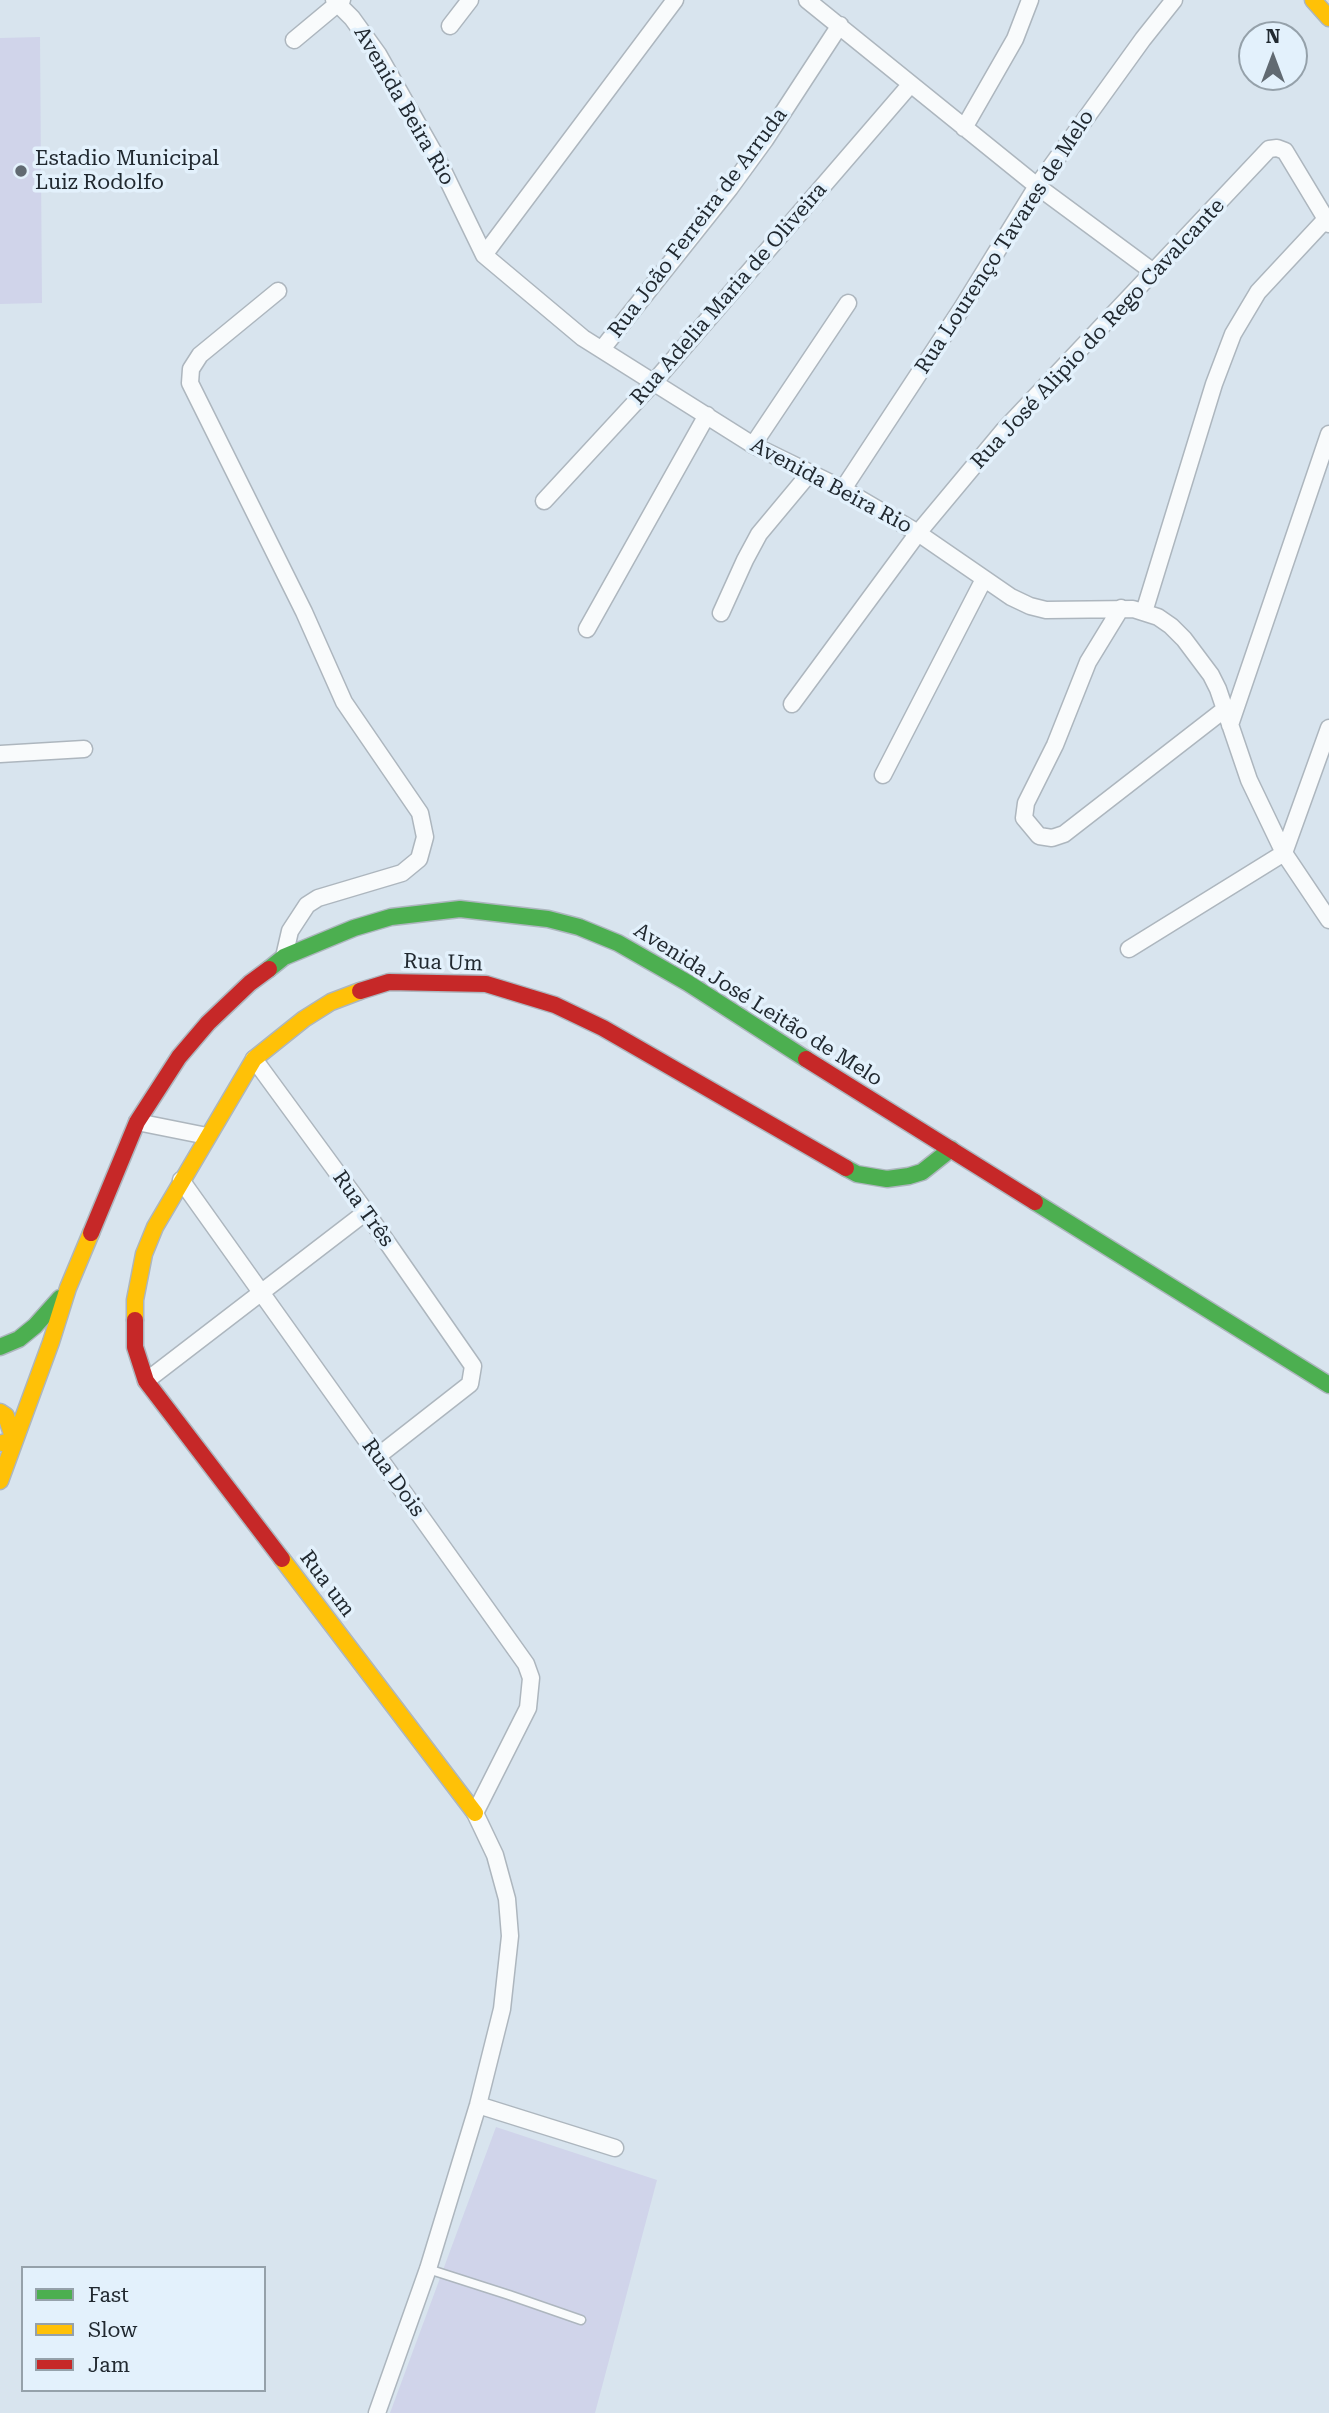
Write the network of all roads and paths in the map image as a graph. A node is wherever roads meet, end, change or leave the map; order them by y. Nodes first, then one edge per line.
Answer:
1 (470, 0) edge
2 (676, 0) edge
3 (807, 0) edge
4 (1030, 0) edge
5 (1174, 0) edge
6 (1313, 0) edge
7 (339, 1) edge
8 (1329, 18) edge
9 (840, 25) junction
10 (450, 26) dead end
11 (294, 40) dead end
12 (910, 85) junction
13 (964, 128) junction
14 (1037, 186) junction
15 (1327, 222) edge
16 (484, 255) junction
17 (1152, 271) junction
18 (278, 291) dead end
19 (848, 303) dead end
20 (601, 349) junction
21 (654, 382) junction
22 (707, 415) junction
23 (1329, 434) edge
24 (753, 445) junction
25 (809, 474) junction
26 (843, 489) junction
27 (544, 500) dead end
28 (918, 533) junction
29 (984, 579) junction
30 (1121, 608) junction
31 (1144, 612) junction
32 (721, 613) dead end
33 (587, 629) dead end
34 (792, 704) dead end
35 (1225, 709) junction
36 (1230, 725) junction
37 (1329, 728) edge
38 (84, 749) dead end
39 (0, 754) edge
40 (883, 775) dead end
41 (1284, 853) junction
42 (1329, 920) edge
43 (1129, 949) dead end
44 (284, 957) junction
45 (254, 1059) junction
46 (137, 1122) junction
47 (207, 1136) junction
48 (951, 1149) junction
49 (181, 1180) junction
50 (366, 1212) junction
51 (68, 1289) junction
52 (259, 1293) junction
53 (0, 1348) edge
54 (146, 1381) junction
55 (1328, 1384) edge
56 (0, 1412) edge
57 (7, 1442) edge
58 (378, 1456) junction
59 (0, 1482) edge
60 (475, 1813) junction
61 (478, 2105) junction
62 (615, 2148) dead end
63 (428, 2269) junction
64 (581, 2320) dead end
65 (377, 2413) edge

1 - 10 street
2 - 16 street
3 - 9 street
4 - 13 street
5 - 14 street, Rua Lourenço Tavares de Melo
6 - 8 main road
7 - 11 street
7 - 16 street, Avenida Beira Rio
9 - 12 street
9 - 20 street, Rua João Ferreira de Arruda
12 - 13 street
12 - 21 street, Rua Adelia Maria de Oliveira
13 - 14 street
14 - 17 street
14 - 26 street, Rua Lourenço Tavares de Melo
15 - 17 street, Rua José Alipio do Rego Cavalcante
15 - 31 street
16 - 20 street, Avenida Beira Rio
17 - 28 street, Rua José Alipio do Rego Cavalcante
18 - 44 street
19 - 24 street
20 - 21 street, Avenida Beira Rio
21 - 22 street, Avenida Beira Rio
21 - 27 street, Rua Adelia Maria de Oliveira
22 - 24 street, Avenida Beira Rio
22 - 33 street
23 - 36 street
24 - 25 street, Avenida Beira Rio
25 - 26 street, Avenida Beira Rio
25 - 32 street
26 - 28 street, Avenida Beira Rio
28 - 29 street, Avenida Beira Rio
28 - 34 street, Rua José Alipio do Rego Cavalcante
29 - 30 street, Avenida Beira Rio
29 - 40 street
30 - 31 street, Avenida Beira Rio
30 - 35 street
31 - 35 street, Avenida Beira Rio
35 - 36 street, Avenida Beira Rio
36 - 41 street, Avenida Beira Rio
37 - 41 street
38 - 39 street
41 - 42 street, Avenida Beira Rio
41 - 43 street
44 - 46 main road, Avenida José Leitão de Melo
44 - 48 main road, Avenida José Leitão de Melo
45 - 47 main road, Rua Um
45 - 48 main road, Rua Um
45 - 50 street, Rua Três
46 - 47 street
46 - 51 main road, Avenida José Leitão de Melo
47 - 49 main road, Rua Um
48 - 55 main road, Avenida José Leitão de Melo
49 - 52 street, Rua Dois
49 - 54 main road, Rua Um
50 - 52 street
50 - 58 street, Rua Três
51 - 53 main road
51 - 57 main road, Avenida José Leitão de Melo
52 - 54 street
52 - 58 street, Rua Dois
54 - 60 main road, Rua um
56 - 57 main road
57 - 59 main road, Avenida José Leitão de Melo
58 - 60 street, Rua Dois
60 - 61 street
61 - 62 street
61 - 63 street
63 - 64 lane
63 - 65 street

